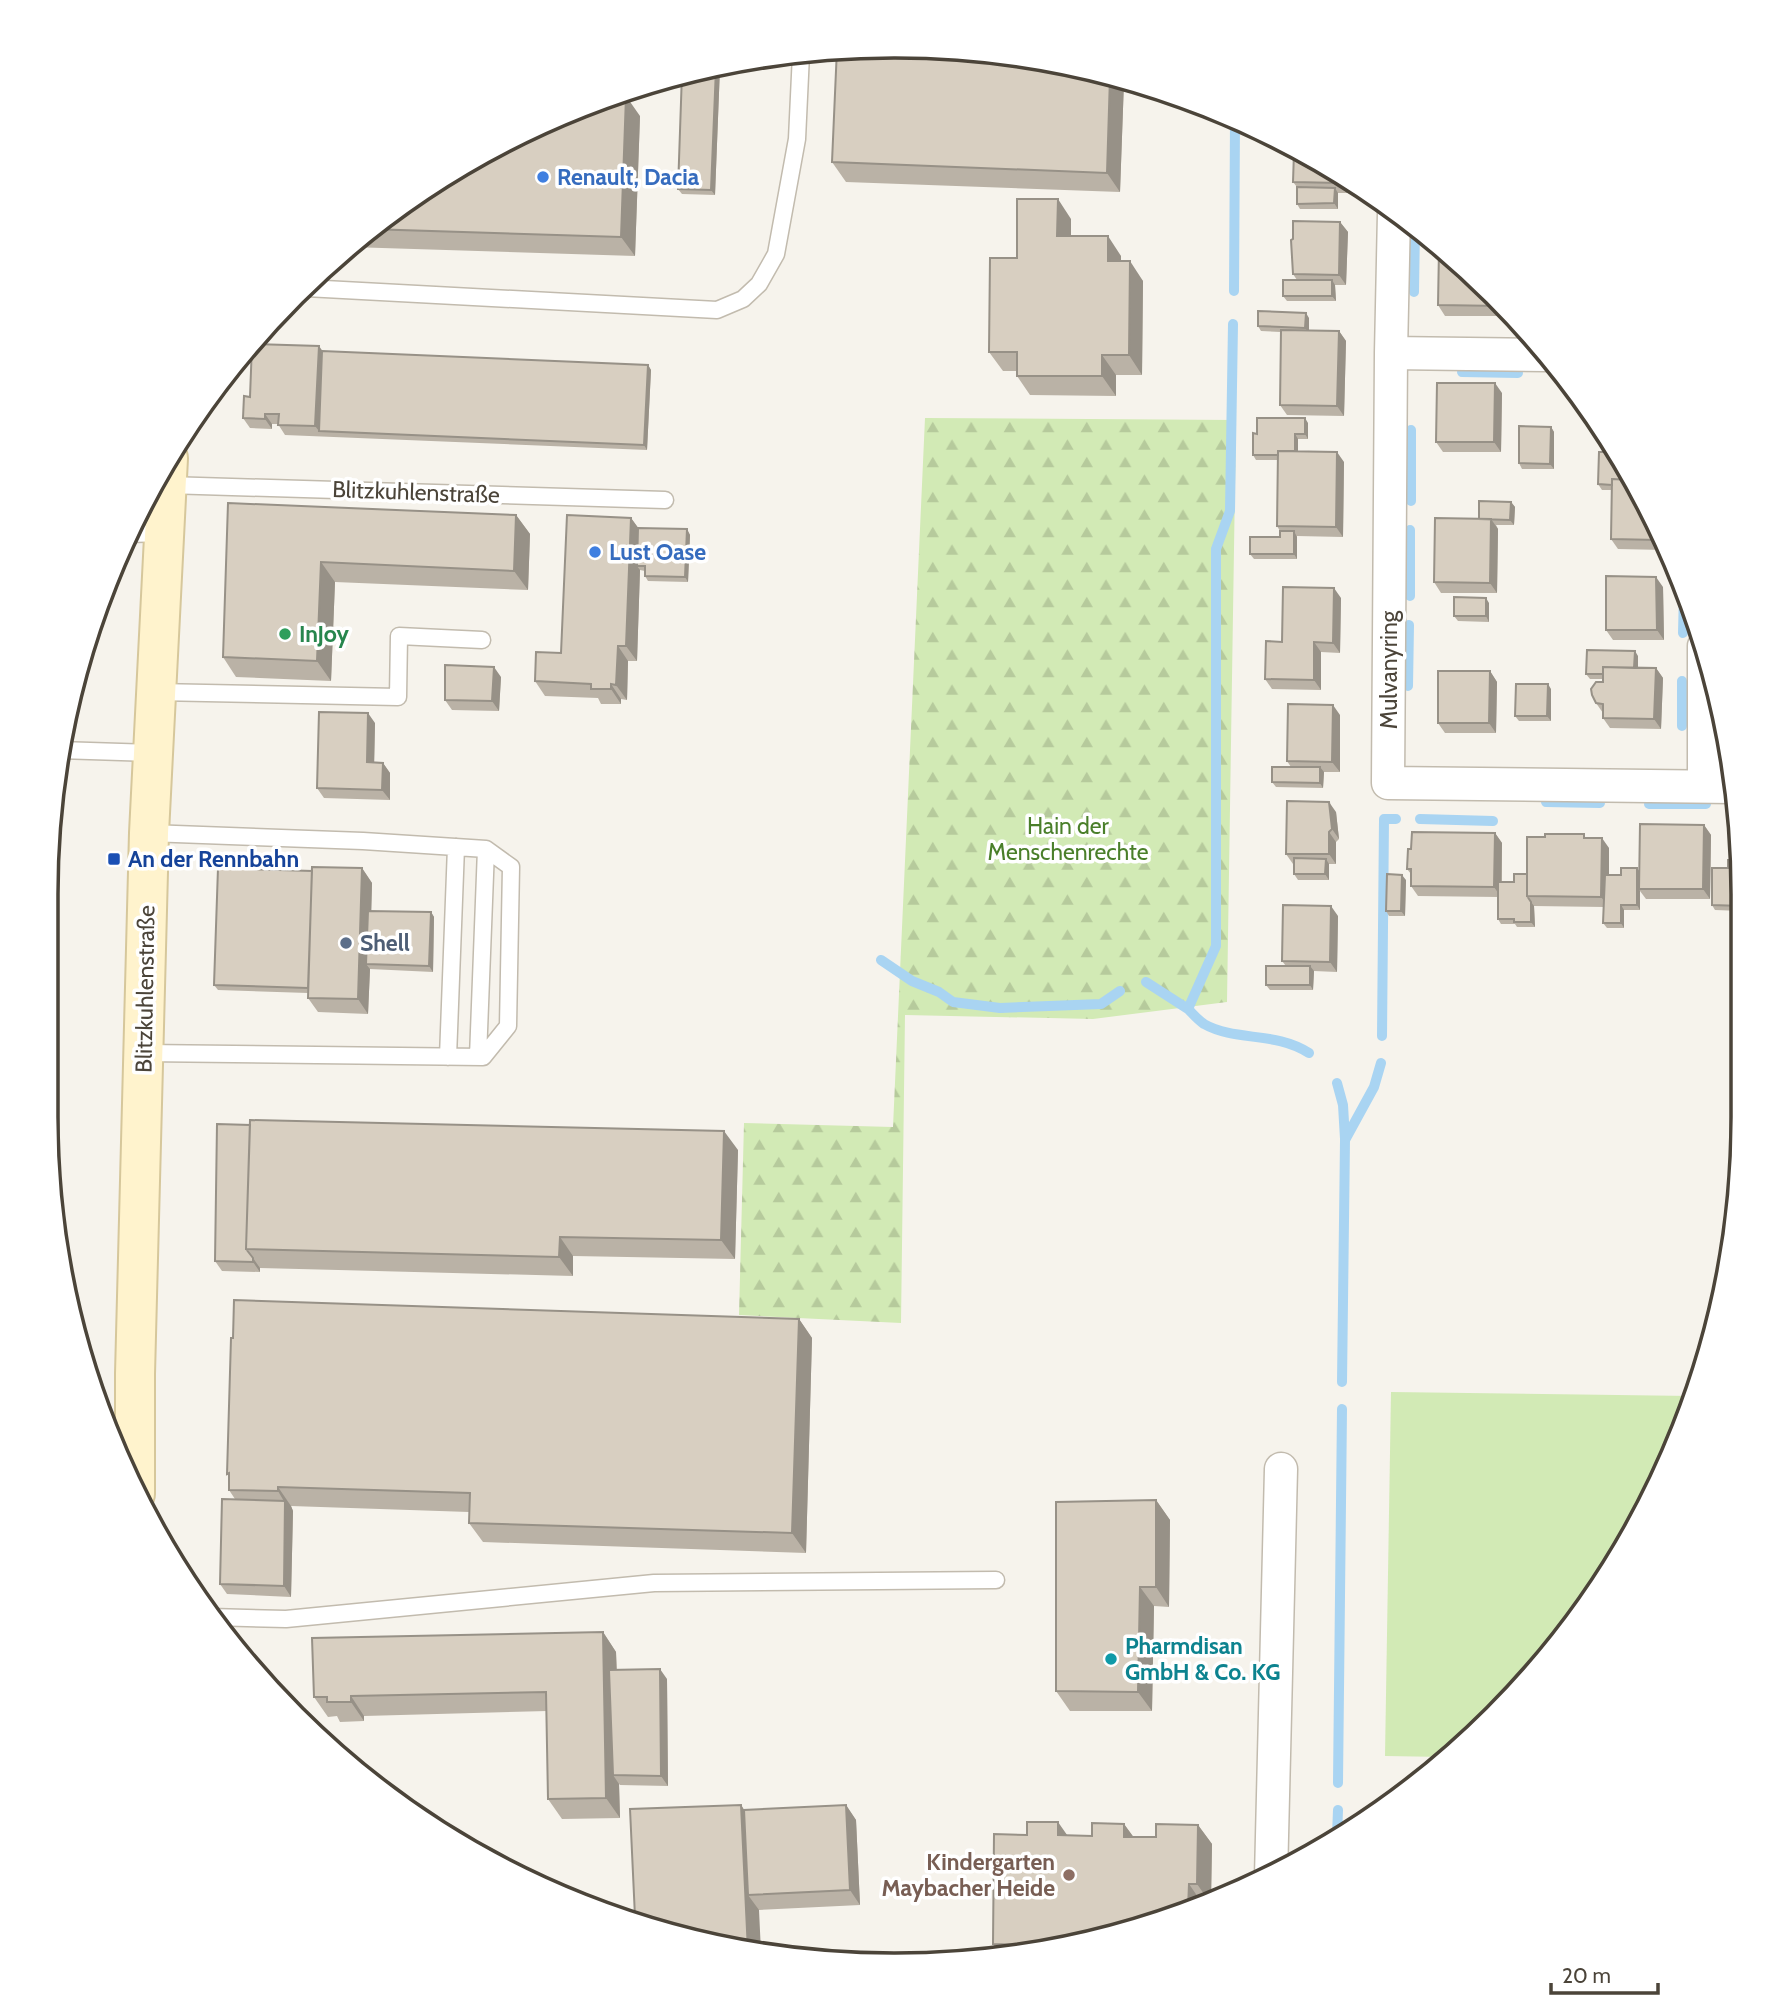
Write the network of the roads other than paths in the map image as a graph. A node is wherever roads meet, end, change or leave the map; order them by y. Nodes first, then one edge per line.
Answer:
1 (801, 64) edge
2 (1394, 224) edge
3 (318, 289) edge
4 (1391, 353) junction
5 (1534, 355) edge
6 (173, 471) edge
7 (159, 496) edge
8 (665, 500) dead end
9 (146, 533) edge
10 (482, 639) dead end
11 (155, 692) junction
12 (1711, 715) edge
13 (71, 750) edge
14 (152, 753) junction
15 (1719, 786) edge
16 (149, 833) junction
17 (456, 848) junction
18 (486, 849) junction
19 (144, 1053) junction
20 (448, 1057) junction
21 (478, 1057) junction
22 (131, 1460) edge
23 (1281, 1469) dead end
24 (996, 1580) dead end
25 (225, 1618) edge
26 (1271, 1864) edge

1 - 3 lane
2 - 4 street, Mulvanyring
4 - 5 street
4 - 15 street, Mulvanyring
6 - 8 lane, Blitzkuhlenstraße
7 - 9 main road, Blitzkuhlenstraße
9 - 11 main road, Blitzkuhlenstraße
10 - 11 lane
11 - 14 main road, Blitzkuhlenstraße
12 - 15 street
13 - 14 lane
14 - 16 main road, Blitzkuhlenstraße
16 - 17 lane
16 - 19 main road, Blitzkuhlenstraße
17 - 18 lane
17 - 20 lane
18 - 21 lane
18 - 21 lane
19 - 20 lane
19 - 22 main road, Blitzkuhlenstraße
20 - 21 lane
23 - 26 street
24 - 25 lane

